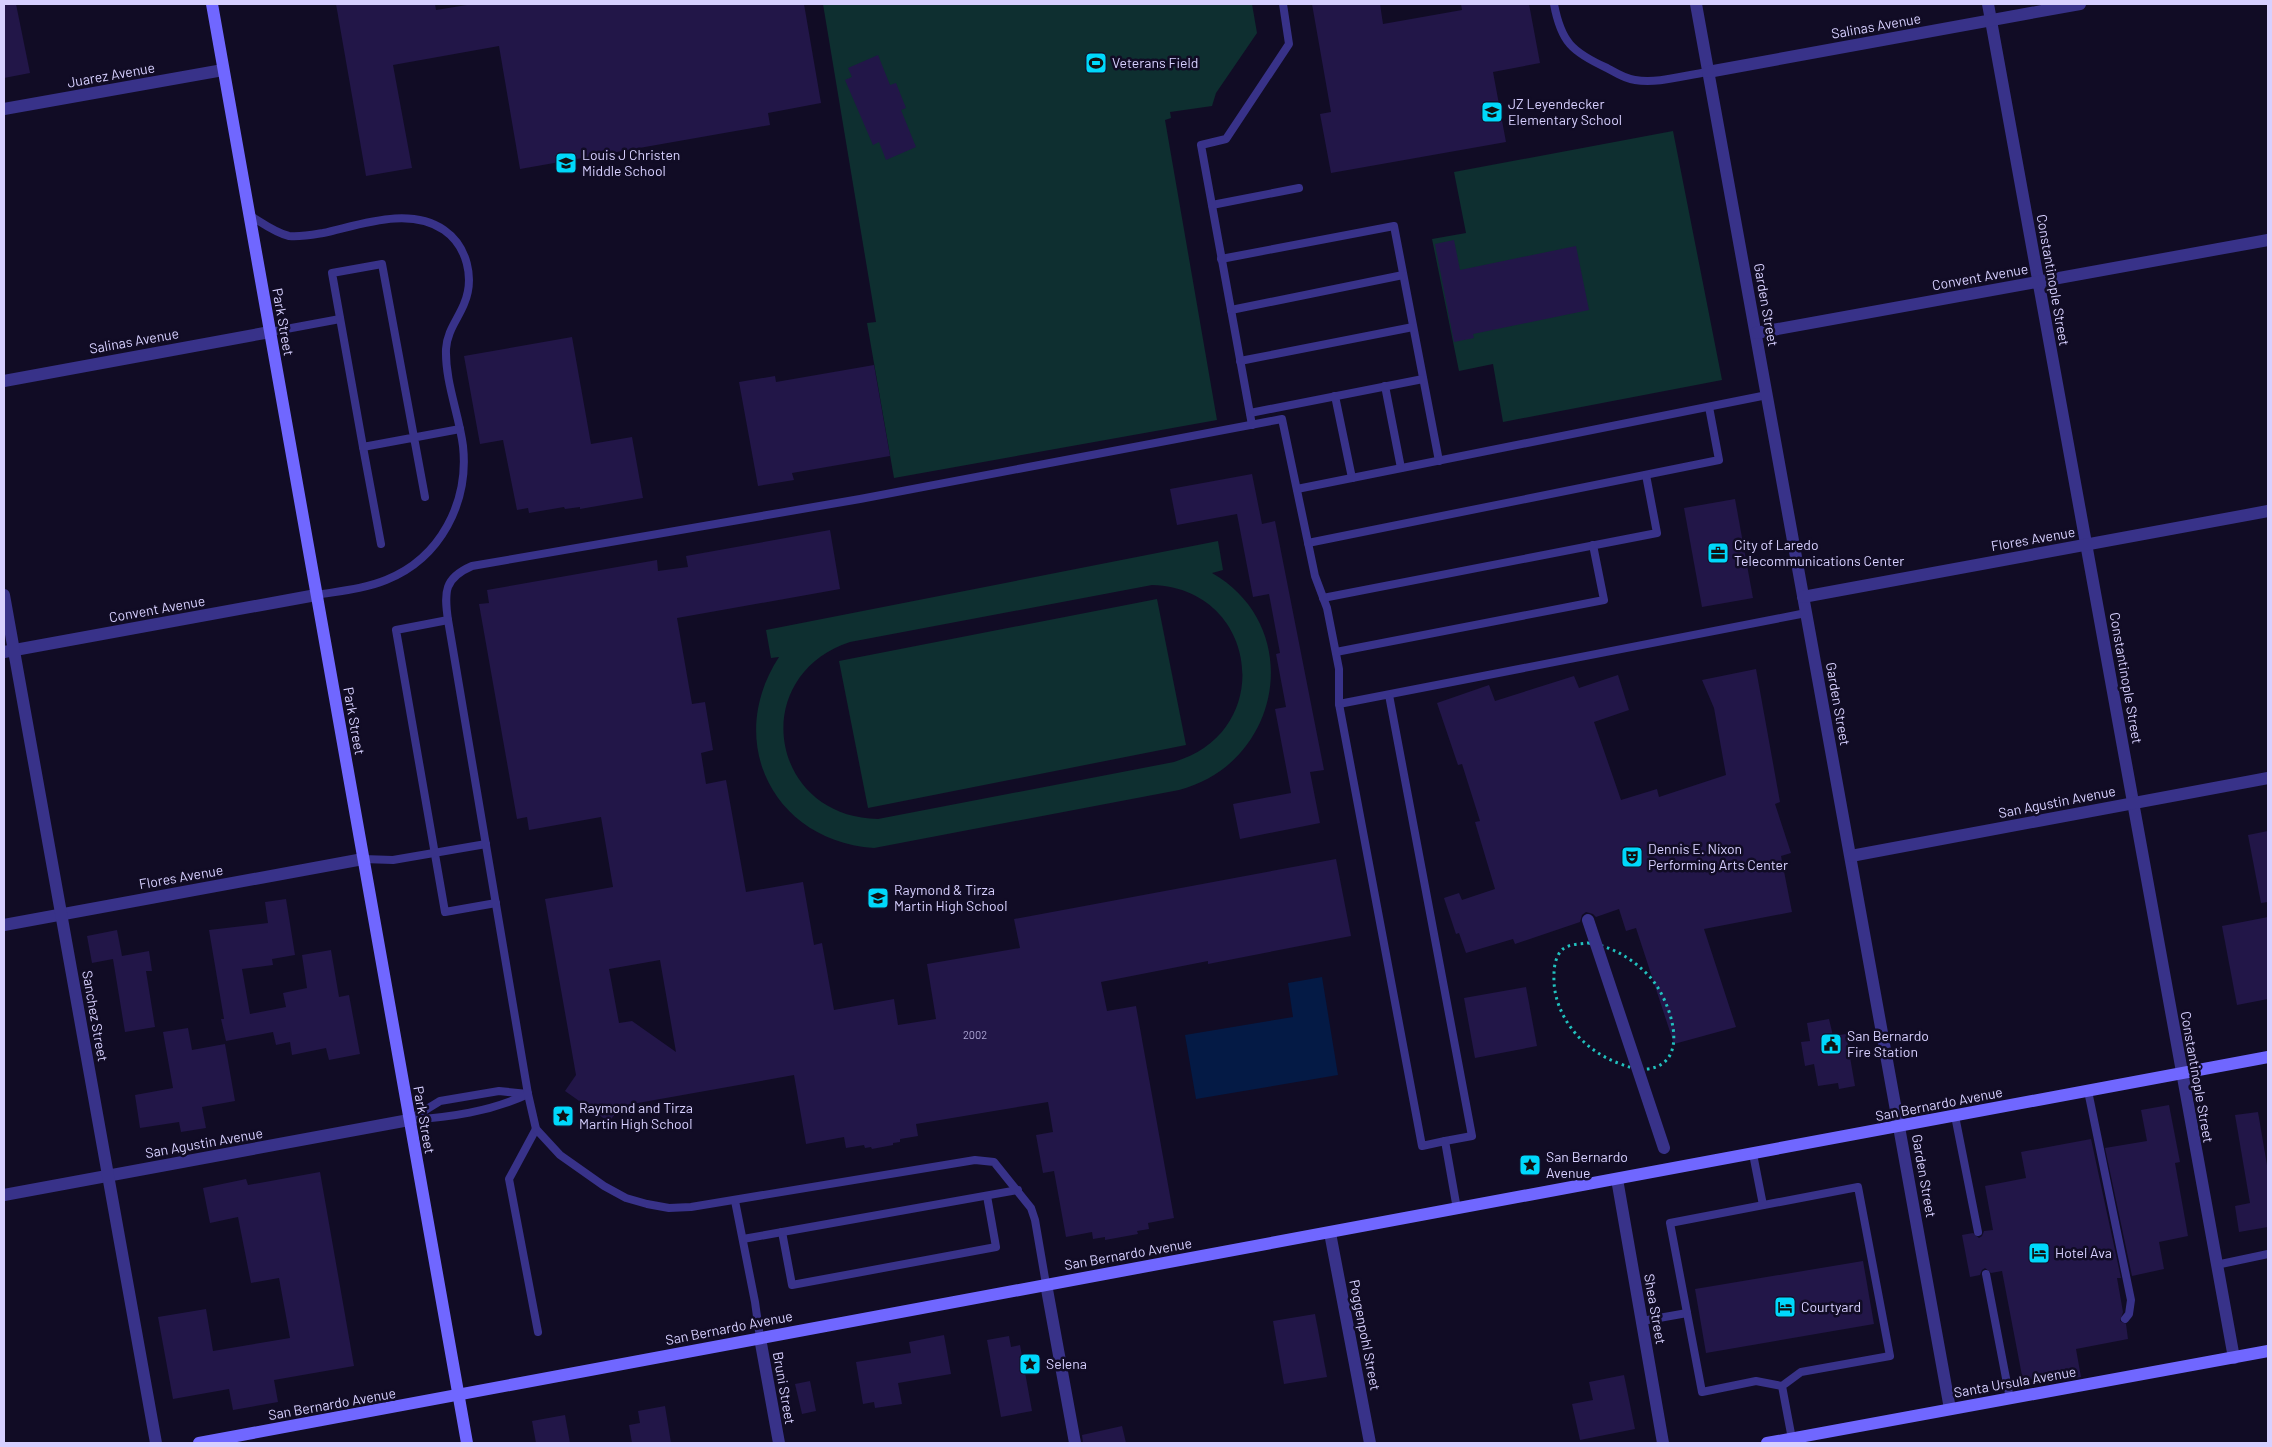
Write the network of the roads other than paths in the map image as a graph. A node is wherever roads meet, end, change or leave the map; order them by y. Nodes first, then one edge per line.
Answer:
1 (212, 4) edge
2 (1283, 4) edge
3 (1554, 4) edge
4 (1696, 4) edge
5 (1988, 4) edge
6 (2080, 4) edge
7 (1991, 20) junction
8 (223, 70) junction
9 (1708, 72) junction
10 (4, 109) edge
11 (1299, 188) dead end
12 (1212, 205) junction
13 (249, 215) junction
14 (2268, 240) edge
15 (1222, 259) junction
16 (1403, 275) junction
17 (2038, 282) junction
18 (1231, 310) junction
19 (340, 319) junction
20 (1414, 327) junction
21 (270, 332) junction
22 (1756, 333) junction
23 (1240, 361) junction
24 (1424, 379) junction
25 (4, 380) edge
26 (1385, 386) junction
27 (1767, 395) junction
28 (1335, 396) junction
29 (1709, 407) junction
30 (1250, 413) junction
31 (1252, 425) junction
32 (460, 430) junction
33 (414, 438) junction
34 (364, 447) junction
35 (1439, 461) junction
36 (1401, 468) junction
37 (1646, 475) junction
38 (1352, 478) junction
39 (1297, 489) junction
40 (425, 496) dead end
41 (2268, 511) edge
42 (1308, 543) junction
43 (381, 544) dead end
44 (1593, 545) junction
45 (2086, 545) junction
46 (4, 595) edge
47 (316, 595) junction
48 (1803, 597) junction
49 (1324, 598) junction
50 (1806, 613) junction
51 (448, 620) junction
52 (9, 651) edge
53 (1336, 652) junction
54 (1389, 695) junction
55 (1339, 704) junction
56 (2268, 778) edge
57 (2133, 803) junction
58 (486, 844) junction
59 (435, 853) junction
60 (1851, 856) junction
61 (363, 859) junction
62 (496, 903) junction
63 (61, 914) junction
64 (1588, 920) dead end
65 (4, 925) edge
66 (2268, 1057) edge
67 (2182, 1074) junction
68 (2088, 1091) junction
69 (528, 1094) junction
70 (1955, 1116) junction
71 (409, 1120) junction
72 (1900, 1126) junction
73 (536, 1130) junction
74 (1445, 1142) junction
75 (1664, 1148) dead end
76 (1753, 1154) junction
77 (108, 1176) junction
78 (1617, 1179) junction
79 (1018, 1190) junction
80 (4, 1195) edge
81 (987, 1196) junction
82 (735, 1201) junction
83 (1764, 1205) junction
84 (1457, 1209) junction
85 (782, 1232) junction
86 (1978, 1232) dead end
87 (1330, 1233) junction
88 (742, 1239) junction
89 (2268, 1254) edge
90 (2216, 1265) junction
91 (1986, 1274) dead end
92 (1046, 1284) junction
93 (1687, 1313) junction
94 (2125, 1319) dead end
95 (1642, 1320) junction
96 (538, 1332) dead end
97 (760, 1338) junction
98 (2268, 1352) edge
99 (2234, 1358) junction
100 (1782, 1386) junction
101 (458, 1396) junction
102 (2010, 1399) junction
103 (1950, 1409) junction
104 (1792, 1438) junction
105 (156, 1443) edge
106 (199, 1443) edge
107 (466, 1443) edge
108 (779, 1443) edge
109 (1075, 1443) edge
110 (1370, 1443) edge
111 (1663, 1443) edge
112 (1767, 1443) edge

1 - 8 main road, Park Street
2 - 12 lane
3 - 9 lane
4 - 9 street, Garden Street
5 - 7 street, Constantinople Street
6 - 7 street, Salinas Avenue
7 - 9 street, Salinas Avenue
7 - 17 street, Constantinople Street
8 - 10 street, Juarez Avenue
8 - 13 main road, Park Street
9 - 22 street, Garden Street
11 - 12 lane
12 - 15 lane
13 - 21 main road, Park Street
13 - 32 lane
14 - 17 street, Convent Avenue
15 - 16 lane
15 - 18 lane
16 - 18 lane
16 - 20 lane
17 - 22 street, Convent Avenue
17 - 45 street, Constantinople Street
18 - 23 lane
19 - 21 lane
19 - 33 lane
19 - 34 lane
20 - 23 lane
20 - 24 lane
21 - 25 street, Salinas Avenue
21 - 47 main road, Park Street
22 - 27 street, Garden Street
23 - 30 lane
24 - 26 lane
24 - 35 lane
26 - 28 lane
26 - 36 lane
27 - 29 lane
27 - 48 street, Garden Street
28 - 30 lane
28 - 38 lane
29 - 35 lane
29 - 37 lane
30 - 31 lane
31 - 39 lane
31 - 51 lane
32 - 33 lane
32 - 47 lane
33 - 34 lane
33 - 40 lane
34 - 43 lane
35 - 36 lane
36 - 38 lane
37 - 42 lane
37 - 44 lane
38 - 39 lane
39 - 42 lane
41 - 45 street, Flores Avenue
42 - 49 lane
44 - 49 lane
44 - 53 lane
45 - 48 street, Flores Avenue
45 - 57 street, Constantinople Street
46 - 52 street, Sanchez Street
47 - 52 street, Convent Avenue
47 - 61 main road, Park Street
48 - 50 street, Garden Street
49 - 53 lane
50 - 54 lane
50 - 60 street, Garden Street
51 - 58 lane
51 - 59 lane
52 - 63 street, Sanchez Street
53 - 55 lane
54 - 55 lane
54 - 74 lane
55 - 74 lane
56 - 57 street, San Agustin Avenue
57 - 60 street, San Agustin Avenue
57 - 67 street, Constantinople Street
58 - 59 lane
58 - 62 lane
59 - 61 lane
59 - 62 lane
60 - 72 street, Garden Street
61 - 63 street, Flores Avenue
61 - 71 main road, Park Street
62 - 69 lane
63 - 65 street, Flores Avenue
63 - 77 street, Sanchez Street
64 - 75 street
66 - 67 main road, San Bernardo Avenue
67 - 68 main road, San Bernardo Avenue
67 - 90 street, Constantinople Street
68 - 70 main road, San Bernardo Avenue
68 - 94 lane
69 - 71 lane
69 - 71 lane
69 - 73 lane
70 - 72 main road, San Bernardo Avenue
70 - 86 lane
71 - 77 street, San Agustin Avenue
71 - 101 main road, Park Street
72 - 76 main road, San Bernardo Avenue
72 - 103 street, Garden Street
73 - 82 lane
73 - 96 lane
74 - 84 lane
76 - 78 main road, San Bernardo Avenue
76 - 83 lane
77 - 80 street, San Agustin Avenue
77 - 105 street, Sanchez Street
78 - 84 main road, San Bernardo Avenue
78 - 95 street, Shea Street
79 - 81 lane
79 - 82 lane
79 - 92 lane
81 - 85 lane
81 - 85 lane
82 - 88 lane
83 - 93 lane
83 - 100 lane
84 - 87 main road, San Bernardo Avenue
85 - 88 lane
87 - 92 main road, San Bernardo Avenue
87 - 110 street, Poggenpohl Street
88 - 97 lane
89 - 90 lane
90 - 99 street, Constantinople Street
91 - 102 lane
92 - 97 main road, San Bernardo Avenue
92 - 109 street
93 - 95 lane
93 - 100 lane
95 - 111 street, Shea Street
97 - 101 main road, San Bernardo Avenue
97 - 108 street, Bruni Street
98 - 99 main road, Santa Ursula Avenue
99 - 102 main road, Santa Ursula Avenue
100 - 104 lane
101 - 106 main road, San Bernardo Avenue
101 - 107 main road, Park Street
102 - 103 main road, Santa Ursula Avenue
103 - 104 main road, Santa Ursula Avenue
104 - 112 main road, Santa Ursula Avenue

